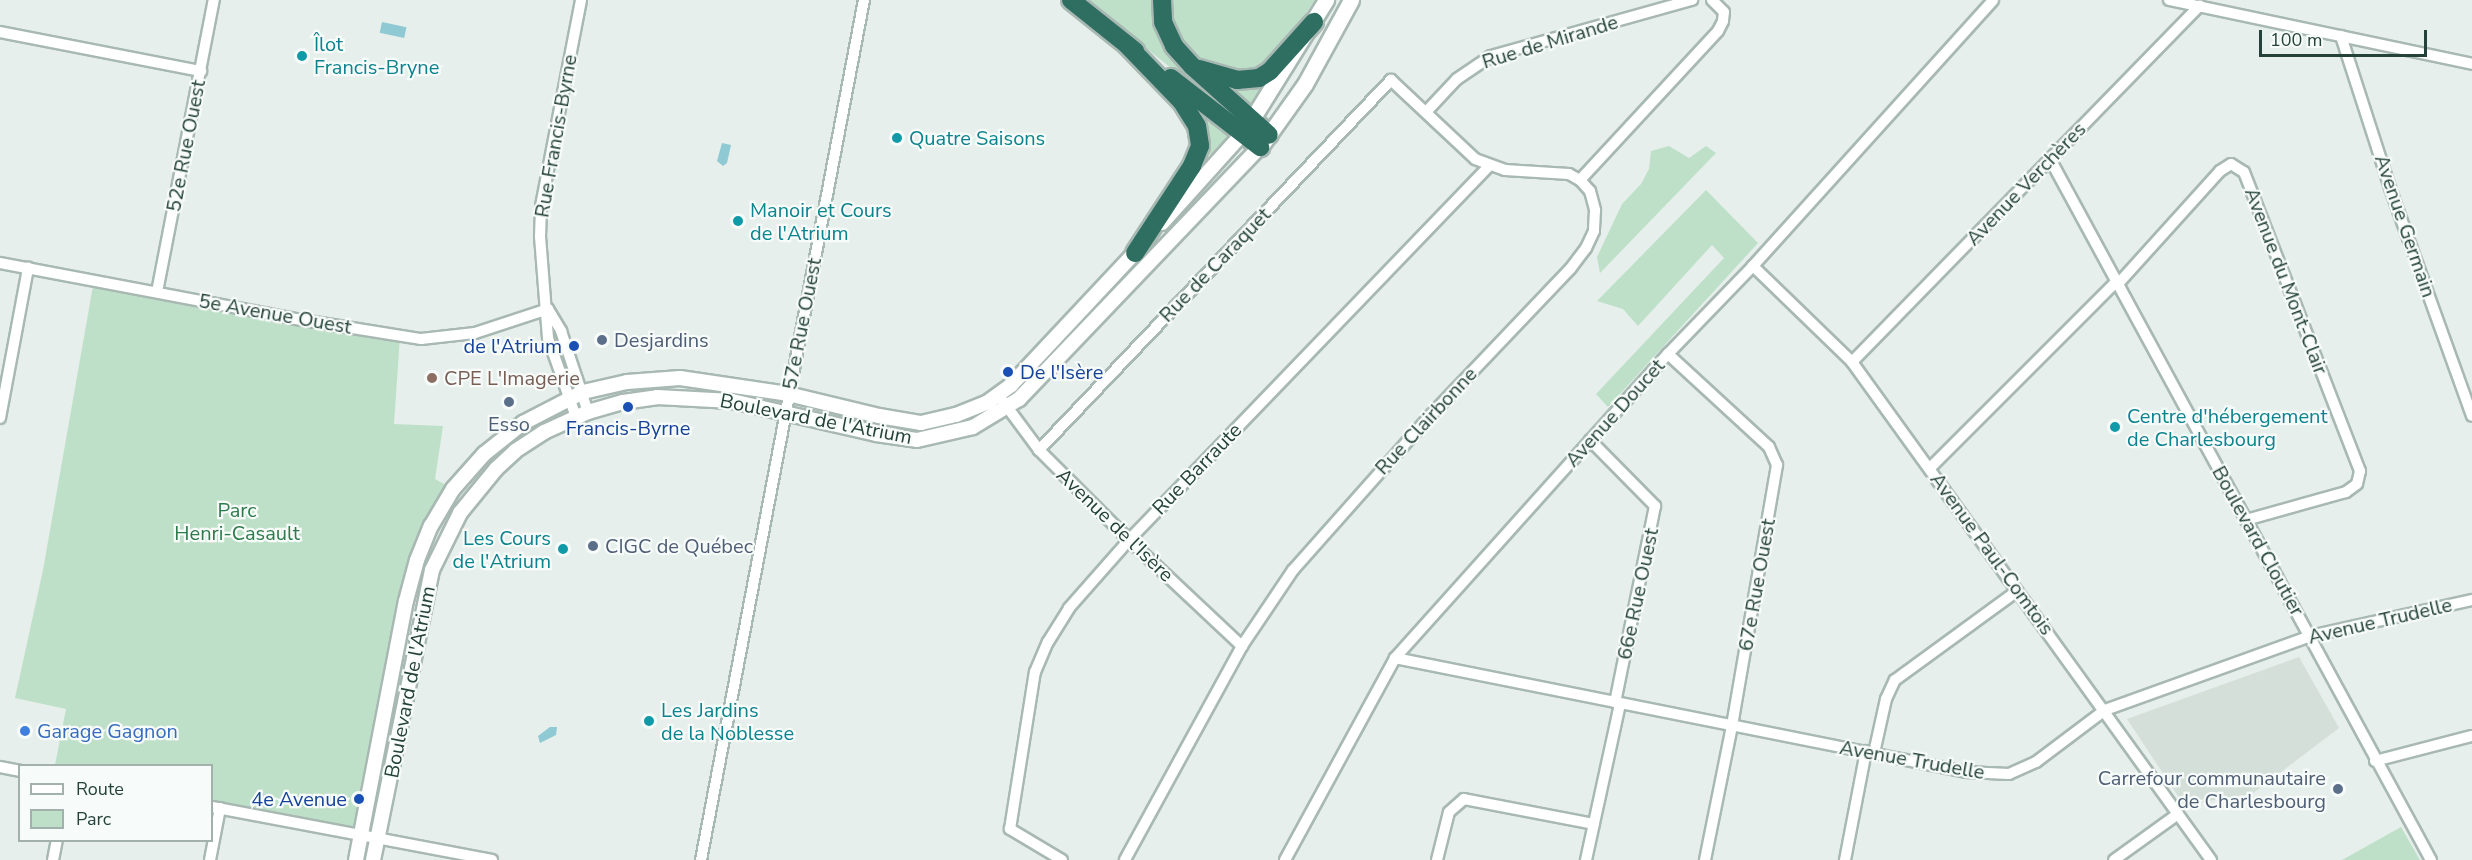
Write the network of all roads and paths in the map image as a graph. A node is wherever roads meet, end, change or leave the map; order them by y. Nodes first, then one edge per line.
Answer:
1 (214, 0) edge
2 (580, 0) edge
3 (864, 0) edge
4 (1071, 0) edge
5 (1161, 0) edge
6 (1326, 0) edge
7 (1351, 0) edge
8 (1692, 0) edge
9 (1712, 0) edge
10 (1993, 0) edge
11 (2169, 0) edge
12 (2200, 6) junction
13 (1314, 22) junction
14 (0, 32) edge
15 (2341, 36) junction
16 (1127, 45) junction
17 (2472, 64) edge
18 (1192, 66) junction
19 (201, 71) junction
20 (1426, 112) junction
21 (1247, 127) junction
22 (1264, 141) junction
23 (2050, 159) junction
24 (1489, 166) junction
25 (1580, 180) junction
26 (1136, 253) junction
27 (0, 263) edge
28 (1753, 266) junction
29 (28, 267) junction
30 (2116, 284) junction
31 (157, 292) junction
32 (548, 309) junction
33 (1668, 354) junction
34 (1852, 362) junction
35 (583, 393) junction
36 (788, 394) junction
37 (998, 394) junction
38 (568, 398) junction
39 (1007, 407) junction
40 (785, 412) junction
41 (582, 414) junction
42 (2472, 416) edge
43 (0, 418) edge
44 (1590, 441) junction
45 (1039, 450) junction
46 (1930, 468) junction
47 (2246, 520) junction
48 (1129, 540) junction
49 (2017, 591) junction
50 (2472, 600) edge
51 (2310, 636) junction
52 (1242, 646) junction
53 (1395, 658) junction
54 (1618, 703) junction
55 (2105, 710) junction
56 (1732, 726) junction
57 (2472, 736) edge
58 (1870, 752) junction
59 (2375, 761) junction
60 (0, 767) edge
61 (18, 771) edge
62 (216, 808) edge
63 (2178, 814) junction
64 (1594, 824) junction
65 (213, 834) edge
66 (360, 835) junction
67 (377, 838) junction
68 (57, 842) edge
69 (212, 842) edge
70 (53, 860) edge
71 (210, 860) edge
72 (356, 860) edge
73 (373, 860) edge
74 (492, 860) edge
75 (701, 860) edge
76 (1062, 860) edge
77 (1125, 860) edge
78 (1285, 860) edge
79 (1437, 860) edge
80 (1586, 860) edge
81 (1705, 860) edge
82 (1845, 860) edge
83 (2114, 860) edge
84 (2211, 860) edge
85 (2431, 860) edge

1 - 19 street, 52e Rue Ouest
2 - 32 street, Rue Francis-Byrne
3 - 36 street, 57e Rue Ouest
4 - 16 highway
5 - 18 highway
6 - 13 main road, Boulevard de l'Atrium
7 - 22 main road, Boulevard de l'Atrium
8 - 20 street, Rue de Mirande
9 - 25 street
10 - 28 street, Avenue Doucet
11 - 12 street
12 - 15 street
12 - 23 street, Avenue Verchères
13 - 18 highway
13 - 21 main road, Boulevard de l'Atrium
14 - 19 street
15 - 17 street
15 - 42 street, Avenue Germain
16 - 21 highway
16 - 26 highway
18 - 21 highway
19 - 31 street, 52e Rue Ouest
20 - 24 street
20 - 45 street, Rue de Caraquet
21 - 22 highway
21 - 26 street, Boulevard de l'Atrium
22 - 39 street, Boulevard de l'Atrium
23 - 30 street, Boulevard Cloutier
23 - 34 street, Avenue Verchères
24 - 25 street
24 - 48 street, Rue Barraute
25 - 52 street, Rue Clairbonne
26 - 37 street, Boulevard de l'Atrium
27 - 29 street, 5e Avenue Ouest
28 - 33 street, Avenue Doucet
28 - 34 street, Avenue Paul-Comtois
29 - 31 street, 5e Avenue Ouest
29 - 43 street
30 - 46 street, Avenue du Mont-Clair
30 - 47 street, Boulevard Cloutier
30 - 47 street, Avenue du Mont-Clair
31 - 32 street, 5e Avenue Ouest
32 - 35 street, Rue Francis-Byrne
32 - 38 street, Rue Francis-Byrne
33 - 44 street, Avenue Doucet
33 - 56 street, 67e Rue Ouest
34 - 46 street, Avenue Paul-Comtois
35 - 36 street, Boulevard de l'Atrium
35 - 38 street, Boulevard de l'Atrium
35 - 41 street, Rue Francis-Byrne
36 - 37 street, Boulevard de l'Atrium
36 - 40 street, 57e Rue Ouest
37 - 39 street, Avenue de l'Isère
38 - 41 street, Rue Francis-Byrne
38 - 66 street, Boulevard de l'Atrium
39 - 40 street, Boulevard de l'Atrium
39 - 45 street, Avenue de l'Isère
40 - 41 street, Boulevard de l'Atrium
40 - 75 street, 57e Rue Ouest
41 - 67 street, Boulevard de l'Atrium
44 - 53 street, Avenue Doucet
44 - 54 street, 66e Rue Ouest
45 - 48 street, Avenue de l'Isère
46 - 49 street, Avenue Paul-Comtois
47 - 51 street, Boulevard Cloutier
48 - 52 street, Avenue de l'Isère
48 - 76 street, Rue Barraute
49 - 55 street, Avenue Paul-Comtois
49 - 58 street
50 - 51 street, Avenue Trudelle
51 - 55 street, Avenue Trudelle
51 - 59 street, Boulevard Cloutier
52 - 77 street, Rue Clairbonne
53 - 54 street, Avenue Trudelle
53 - 78 street, Avenue Doucet
54 - 56 street, Avenue Trudelle
54 - 64 street, 66e Rue Ouest
55 - 58 street, Avenue Trudelle
55 - 63 street, Avenue Paul-Comtois
56 - 58 street, Avenue Trudelle
56 - 81 street, 67e Rue Ouest
57 - 59 street
58 - 82 street
59 - 85 street, Boulevard Cloutier
60 - 61 street
62 - 65 street
62 - 66 street
63 - 83 street
63 - 84 street, Avenue Paul-Comtois
64 - 79 street
64 - 80 street, 66e Rue Ouest
66 - 67 street
66 - 72 street, Boulevard de l'Atrium
67 - 73 street, Boulevard de l'Atrium
67 - 74 street
68 - 70 street
69 - 71 street

